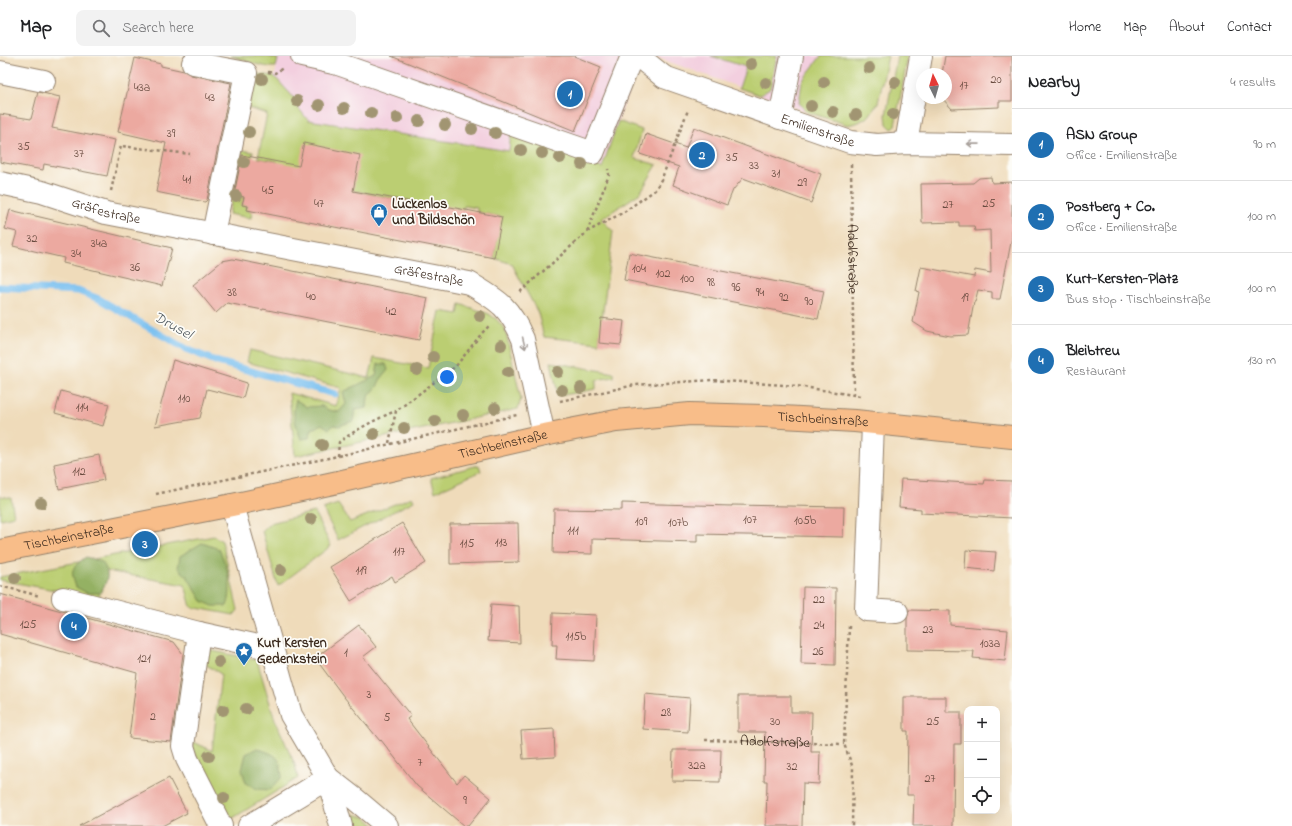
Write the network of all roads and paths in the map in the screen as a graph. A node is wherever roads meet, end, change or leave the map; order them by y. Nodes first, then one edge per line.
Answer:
1 (302, 56) edge
2 (632, 56) edge
3 (638, 56) edge
4 (792, 56) edge
5 (921, 56) edge
6 (193, 63) dead end
7 (0, 72) edge
8 (44, 81) dead end
9 (697, 89) junction
10 (780, 118) junction
11 (850, 142) junction
12 (906, 143) junction
13 (1012, 145) edge
14 (593, 153) junction
15 (190, 154) dead end
16 (0, 183) edge
17 (106, 213) junction
18 (586, 232) junction
19 (213, 234) junction
20 (507, 309) junction
21 (854, 376) dead end
22 (538, 409) junction
23 (396, 411) junction
24 (873, 424) junction
25 (544, 435) junction
26 (1012, 437) edge
27 (390, 443) junction
28 (338, 456) junction
29 (386, 471) junction
30 (226, 480) dead end
31 (338, 482) junction
32 (232, 505) junction
33 (0, 551) edge
34 (0, 586) edge
35 (63, 598) joint
36 (897, 612) dead end
37 (200, 633) junction
38 (272, 649) junction
39 (844, 721) dead end
40 (705, 740) dead end
41 (844, 744) junction
42 (328, 778) junction
43 (221, 826) edge
44 (249, 826) edge
45 (341, 826) edge
46 (387, 826) edge
47 (852, 826) edge

1 - 14 street
2 - 14 street
3 - 9 street, Emilienstraße
4 - 10 street
5 - 12 street
6 - 19 street
7 - 8 street
9 - 10 street, Emilienstraße
9 - 18 path
10 - 11 street, Emilienstraße
11 - 12 street, Emilienstraße
11 - 21 path, Adolfstraße
13 -> 12 street, Emilienstraße
14 - 18 path
15 - 17 path
16 - 17 street, Gräfestraße
17 - 19 street, Gräfestraße
18 - 20 path
19 - 20 street, Gräfestraße
20 -> 22 street, Gräfestraße
20 - 23 path
22 - 25 street, Gräfestraße
22 - 27 path
23 - 27 path
23 - 28 path
24 - 25 main road, Tischbeinstraße
24 - 26 main road, Tischbeinstraße
24 - 36 street
25 - 29 main road, Tischbeinstraße
27 - 28 path
27 - 29 path
28 - 30 path
28 - 31 path
29 - 31 main road, Tischbeinstraße
31 - 32 main road, Tischbeinstraße
32 - 33 main road, Tischbeinstraße
32 - 38 street
34 - 35 path
35 - 37 street
37 - 38 street
37 - 43 street
38 - 42 street
39 - 41 path
40 - 41 path, Adolfstraße
41 - 47 path
42 - 44 street
42 - 45 street
42 - 46 street

